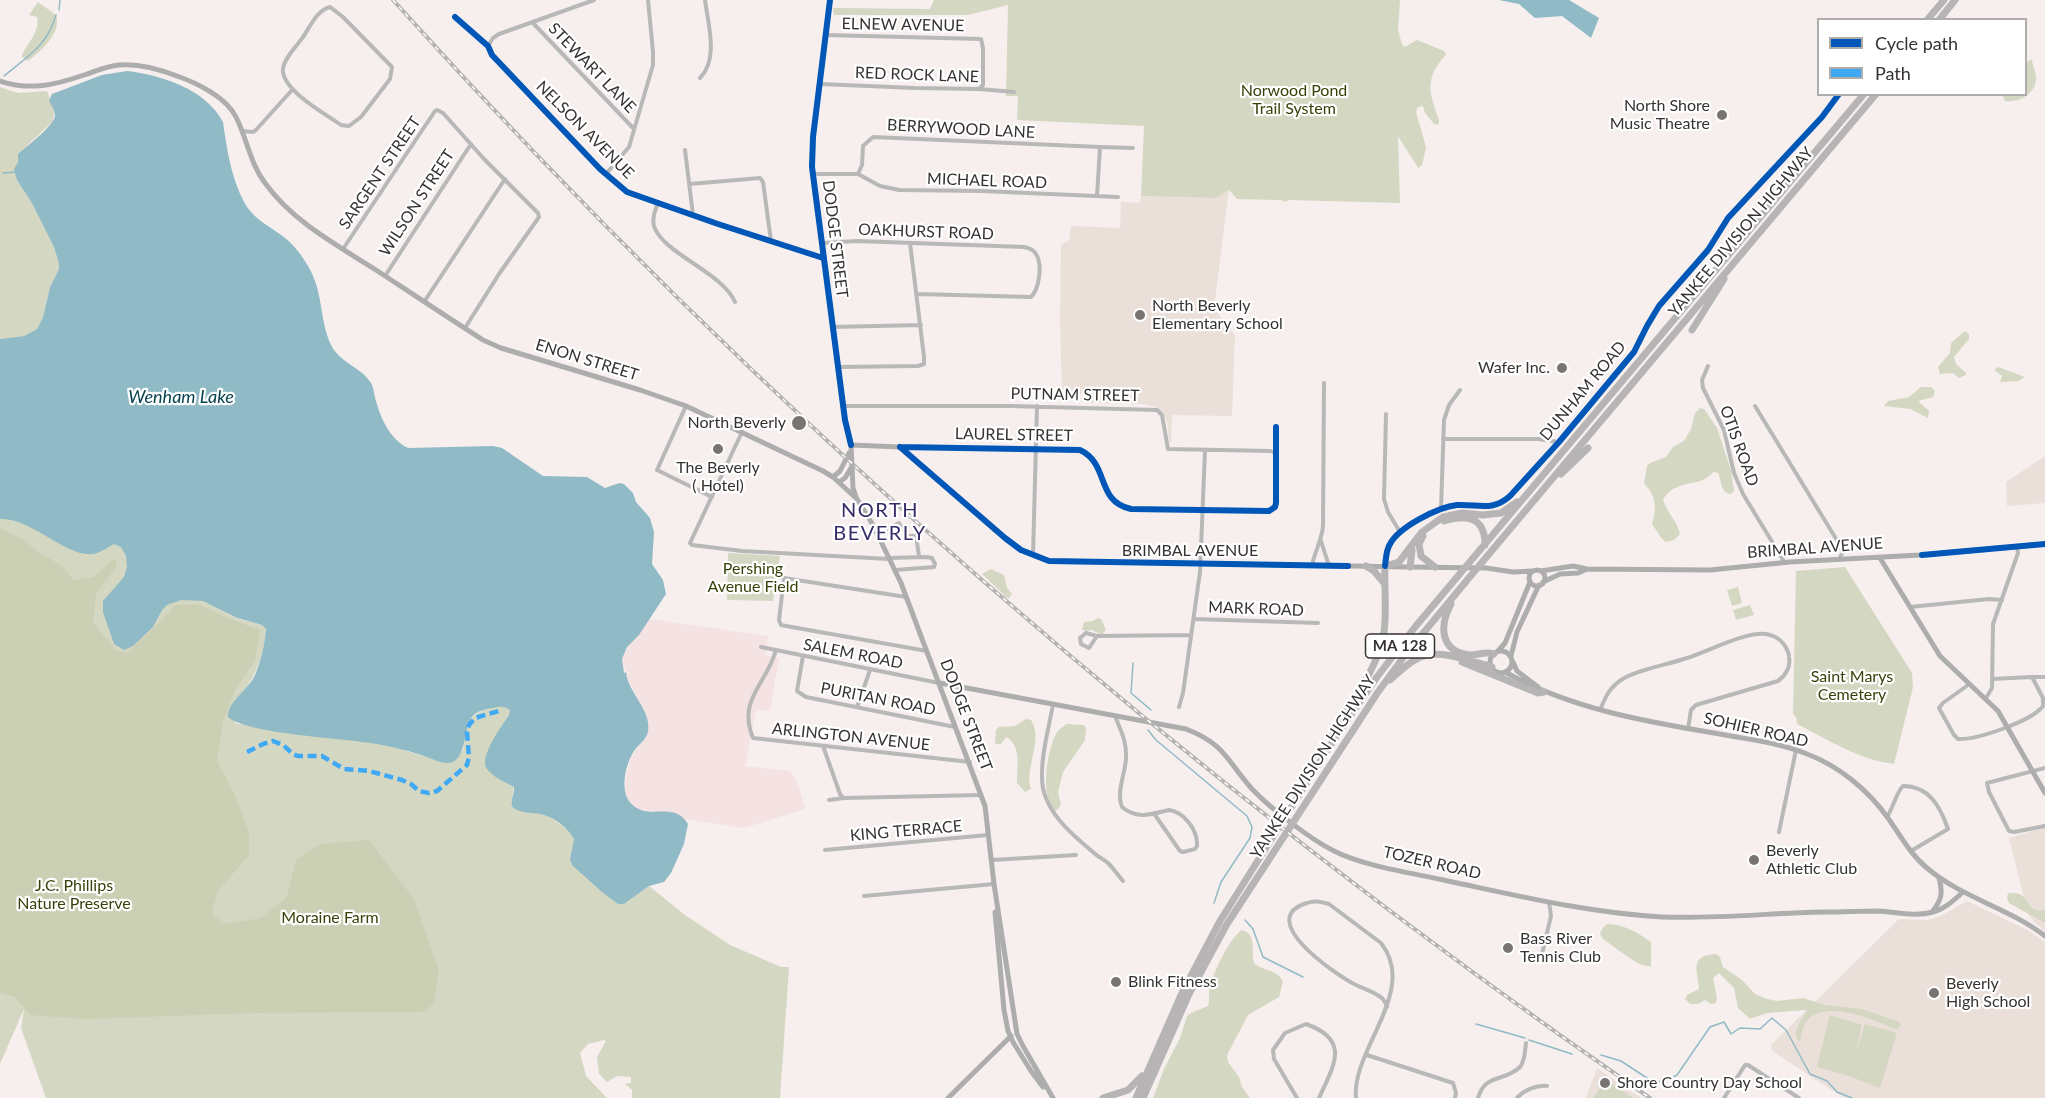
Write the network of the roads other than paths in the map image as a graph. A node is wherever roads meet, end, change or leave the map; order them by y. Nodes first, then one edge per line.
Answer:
1 (594, 0) edge
2 (648, 0) edge
3 (705, 0) edge
4 (830, 0) edge
5 (1944, 0) edge
6 (1955, 0) edge
7 (455, 17) dead end
8 (1930, 18) edge
9 (1941, 18) edge
10 (532, 22) junction
11 (825, 35) junction
12 (488, 46) junction
13 (700, 78) dead end
14 (0, 81) edge
15 (820, 84) junction
16 (979, 89) junction
17 (292, 90) junction
18 (1014, 92) dead end
19 (1838, 96) edge
20 (1862, 96) edge
21 (1874, 96) edge
22 (241, 130) junction
23 (634, 130) junction
24 (471, 144) junction
25 (1100, 147) junction
26 (1133, 148) dead end
27 (686, 150) dead end
28 (606, 174) junction
29 (813, 174) junction
30 (858, 174) junction
31 (505, 179) junction
32 (690, 184) junction
33 (1097, 196) junction
34 (1118, 197) dead end
35 (658, 203) junction
36 (693, 215) junction
37 (771, 241) junction
38 (822, 243) junction
39 (910, 243) junction
40 (343, 249) junction
41 (1740, 255) junction
42 (824, 258) junction
43 (384, 276) junction
44 (917, 294) junction
45 (424, 302) junction
46 (735, 302) dead end
47 (921, 325) junction
48 (832, 327) junction
49 (465, 328) junction
50 (1692, 330) dead end
51 (1708, 366) dead end
52 (838, 367) junction
53 (1324, 383) dead end
54 (1460, 390) dead end
55 (686, 406) junction
56 (843, 406) junction
57 (1037, 406) junction
58 (1755, 406) dead end
59 (1386, 414) dead end
60 (1276, 427) dead end
61 (742, 432) junction
62 (1443, 439) junction
63 (1559, 442) junction
64 (850, 446) junction
65 (900, 447) junction
66 (1588, 448) dead end
67 (1036, 449) junction
68 (1204, 450) junction
69 (1275, 453) junction
70 (852, 466) junction
71 (833, 477) junction
72 (839, 482) junction
73 (1526, 496) junction
74 (712, 497) junction
75 (857, 499) junction
76 (1441, 509) junction
77 (1203, 510) junction
78 (1400, 532) junction
79 (1507, 533) junction
80 (877, 534) junction
81 (1322, 541) junction
82 (1414, 542) junction
83 (2045, 544) edge
84 (1485, 545) junction
85 (2018, 547) junction
86 (919, 556) junction
87 (1033, 556) junction
88 (889, 558) junction
89 (1880, 558) junction
90 (1839, 560) junction
91 (1785, 563) junction
92 (1201, 564) junction
93 (1312, 565) junction
94 (1329, 566) junction
95 (1366, 566) junction
96 (1385, 566) junction
97 (1410, 567) junction
98 (1435, 567) junction
99 (894, 570) junction
100 (1587, 570) junction
101 (1532, 571) junction
102 (1541, 571) junction
103 (1513, 572) junction
104 (1473, 573) junction
105 (1529, 581) junction
106 (1384, 583) junction
107 (1541, 584) junction
108 (907, 598) junction
109 (2002, 600) junction
110 (1910, 607) junction
111 (1194, 619) junction
112 (1318, 623) dead end
113 (1191, 635) junction
114 (1097, 636) junction
115 (761, 647) dead end
116 (776, 650) junction
117 (928, 651) junction
118 (1496, 652) junction
119 (1434, 653) junction
120 (803, 656) junction
121 (1512, 658) junction
122 (1492, 667) junction
123 (870, 670) junction
124 (1505, 672) junction
125 (2032, 677) junction
126 (2045, 677) edge
127 (1992, 679) junction
128 (939, 683) junction
129 (1968, 685) junction
130 (1377, 692) junction
131 (1544, 692) junction
132 (1986, 698) junction
133 (1053, 704) junction
134 (857, 707) junction
135 (1179, 707) dead end
136 (1600, 710) junction
137 (1115, 716) junction
138 (956, 727) junction
139 (2008, 727) junction
140 (1688, 729) junction
141 (824, 746) junction
142 (1796, 750) junction
143 (970, 762) junction
144 (2045, 768) edge
145 (2033, 771) junction
146 (2045, 793) edge
147 (982, 795) junction
148 (844, 798) junction
149 (829, 800) dead end
150 (1291, 808) junction
151 (1155, 815) junction
152 (1887, 817) junction
153 (2045, 826) edge
154 (1779, 832) dead end
155 (989, 835) junction
156 (825, 850) dead end
157 (1910, 851) junction
158 (1076, 855) dead end
159 (992, 860) junction
160 (1939, 878) junction
161 (1123, 881) dead end
162 (994, 884) junction
163 (1963, 892) junction
164 (864, 896) dead end
165 (1549, 902) junction
166 (1931, 913) junction
167 (2045, 936) edge
168 (1542, 954) dead end
169 (1387, 1007) junction
170 (1017, 1034) junction
171 (1011, 1037) junction
172 (1526, 1043) dead end
173 (1155, 1053) junction
174 (1367, 1055) junction
175 (1547, 1086) dead end
176 (948, 1098) edge
177 (1052, 1098) edge
178 (1102, 1098) edge
179 (1136, 1098) edge
180 (1143, 1098) edge
181 (1297, 1098) edge
182 (1318, 1098) edge
183 (1356, 1098) edge
184 (1455, 1098) edge
185 (1478, 1098) edge
186 (1517, 1098) edge
187 (1724, 1098) edge
188 (1799, 1098) edge

1 - 10 street
2 - 23 street
3 - 13 street
4 - 11 main road, DODGE STREET
5 - 8 highway
6 - 9 highway
7 - 12 street, NELSON AVENUE
10 - 12 street
10 - 23 street, STEWART LANE
11 - 15 main road, DODGE STREET
11 - 16 street, ELNEW AVENUE
12 - 28 street, NELSON AVENUE
14 - 22 main road, ENON STREET
15 - 16 street, RED ROCK LANE
15 - 29 main road, DODGE STREET
16 - 18 street, RED ROCK LANE
17 - 17 street
17 - 22 street
19 - 63 street, DUNHAM ROAD
20 - 73 highway, YANKEE DIVISION HIGHWAY / MA 128
21 - 41 highway, YANKEE DIVISION HIGHWAY / MA 128
22 - 40 main road, ENON STREET
23 - 28 street
24 - 31 street
24 - 40 street, SARGENT STREET
24 - 43 street, WILSON STREET
25 - 26 street, BERRYWOOD LANE
25 - 30 street, BERRYWOOD LANE
25 - 33 street
27 - 32 street
28 - 35 street, NELSON AVENUE
29 - 30 street
29 - 38 main road, DODGE STREET
30 - 33 street, MICHAEL ROAD
31 - 45 street
31 - 49 street
32 - 36 street
32 - 37 street
33 - 34 street, MICHAEL ROAD
35 - 36 street, NELSON AVENUE
35 - 46 street
36 - 37 street, NELSON AVENUE
37 - 42 street, NELSON AVENUE
38 - 39 street, OAKHURST ROAD
38 - 42 main road, DODGE STREET
39 - 44 street
39 - 44 street, OAKHURST ROAD
40 - 43 main road, ENON STREET
41 - 50 highway
41 - 79 highway, YANKEE DIVISION HIGHWAY / MA 128
42 - 48 main road, DODGE STREET
43 - 45 main road, ENON STREET
44 - 47 street
45 - 49 main road, ENON STREET
47 - 48 street
47 - 52 street
48 - 52 main road, DODGE STREET
49 - 55 main road, ENON STREET
51 - 91 street, OTIS ROAD
52 - 56 main road, DODGE STREET
53 - 81 street
54 - 62 street
55 - 61 main road, ENON STREET
55 - 74 street
56 - 57 street, PUTNAM STREET
56 - 64 main road, DODGE STREET
57 - 67 street
57 - 68 street, PUTNAM STREET
58 - 90 street
59 - 78 street
60 - 69 street
61 - 71 main road, ENON STREET
61 - 74 street
62 - 63 street
62 - 76 street
63 - 76 street, DUNHAM ROAD
64 - 65 main road, LAUREL STREET
64 - 70 main road, DODGE STREET
64 - 71 main road
65 - 67 street, LAUREL STREET
65 - 87 main road, BRIMBAL AVENUE
66 - 79 highway
67 - 77 street, LAUREL STREET
67 - 87 street
68 - 69 street, PUTNAM STREET
68 - 77 street
69 - 77 street
70 - 72 main road
70 - 75 main road, DODGE STREET
71 - 72 main road, ENON STREET
72 - 75 main road, ENON STREET
73 - 82 highway
73 - 84 highway, YANKEE DIVISION HIGHWAY / MA 128
74 - 88 street
75 - 80 main road, DODGE STREET
76 - 78 street, DUNHAM ROAD
77 - 92 street
78 - 96 street
79 - 104 highway, YANKEE DIVISION HIGHWAY / MA 128
80 - 86 street
80 - 88 main road, DODGE STREET
81 - 93 street
81 - 94 street
82 - 96 highway
82 - 97 highway
83 - 85 main road, BRIMBAL AVENUE
84 - 98 highway
84 - 150 highway, YANKEE DIVISION HIGHWAY / MA 128
85 - 89 main road, BRIMBAL AVENUE
85 - 109 street
86 - 88 street
86 - 99 street
87 - 92 main road, BRIMBAL AVENUE
88 - 99 main road, DODGE STREET
89 - 90 main road, BRIMBAL AVENUE
89 - 110 main road
90 - 91 main road, BRIMBAL AVENUE
91 - 100 main road, BRIMBAL AVENUE
92 - 93 main road, BRIMBAL AVENUE
92 - 111 street
93 - 94 main road, BRIMBAL AVENUE
94 - 95 main road, BRIMBAL AVENUE
95 - 96 main road, BRIMBAL AVENUE
95 - 106 highway
96 - 97 main road, BRIMBAL AVENUE
96 - 106 highway
97 - 98 main road, BRIMBAL AVENUE
98 - 103 main road, BRIMBAL AVENUE
99 - 108 main road, DODGE STREET
100 - 102 main road
100 - 107 main road
101 - 102 main road
101 - 103 main road
101 - 105 main road
102 - 107 main road
103 - 105 main road
104 - 118 highway
104 - 130 highway, YANKEE DIVISION HIGHWAY / MA 128
105 - 107 main road
105 - 118 main road
106 - 150 highway
107 - 121 main road
108 - 117 main road, DODGE STREET
108 - 117 street
109 - 110 street
109 - 127 street
110 - 129 main road
111 - 112 street, MARK ROAD
111 - 113 street
113 - 114 street
113 - 135 street
114 - 114 street
115 - 116 street, SALEM ROAD
116 - 120 street, SALEM ROAD
116 - 141 street, ARLINGTON AVENUE
117 - 128 main road, DODGE STREET
118 - 121 main road
118 - 122 main road
119 - 122 highway
119 - 130 highway
119 - 131 highway
120 - 123 street, SALEM ROAD
120 - 134 street, PURITAN ROAD
121 - 124 main road
121 - 131 main road
122 - 124 main road
123 - 128 street, SALEM ROAD
123 - 134 street
124 - 131 main road
125 - 126 street
125 - 127 street
125 - 139 street
127 - 132 street
128 - 133 main road, TOZER ROAD
128 - 138 main road, DODGE STREET
129 - 132 main road
129 - 139 street
130 - 180 highway, YANKEE DIVISION HIGHWAY / MA 128
131 - 136 main road, SOHIER ROAD
132 - 139 main road
133 - 137 main road, TOZER ROAD
133 - 161 street
134 - 138 street, PURITAN ROAD
136 - 140 main road, SOHIER ROAD
136 - 140 street
137 - 151 street
137 - 165 main road, TOZER ROAD
138 - 143 main road, DODGE STREET
139 - 145 main road
140 - 142 main road, SOHIER ROAD
141 - 143 street, ARLINGTON AVENUE
141 - 148 street
142 - 152 main road, SOHIER ROAD
142 - 154 street
143 - 147 main road, DODGE STREET
144 - 145 street
145 - 146 main road
145 - 153 street
147 - 148 street
147 - 155 main road, DODGE STREET
148 - 149 street
150 - 173 highway, YANKEE DIVISION HIGHWAY / MA 128
151 - 151 street
152 - 157 main road, SOHIER ROAD
152 - 157 street
155 - 156 street, KING TERRACE
155 - 159 main road, DODGE STREET
157 - 160 main road, SOHIER ROAD
158 - 159 street
159 - 162 main road, DODGE STREET
160 - 163 main road, SOHIER ROAD
160 - 166 main road
162 - 164 street
162 - 170 main road, DODGE STREET
162 - 171 main road, DODGE STREET
163 - 166 main road
163 - 167 main road, SOHIER ROAD
165 - 166 main road, TOZER ROAD
165 - 168 street
169 - 169 street
169 - 174 street
170 - 171 main road
170 - 177 main road, DODGE STREET
171 - 176 main road
171 - 177 main road, DODGE STREET
172 - 185 street
173 - 178 highway
173 - 179 highway, YANKEE DIVISION HIGHWAY / MA 128
174 - 183 street
174 - 184 street
175 - 186 street
181 - 182 street
187 - 188 street

